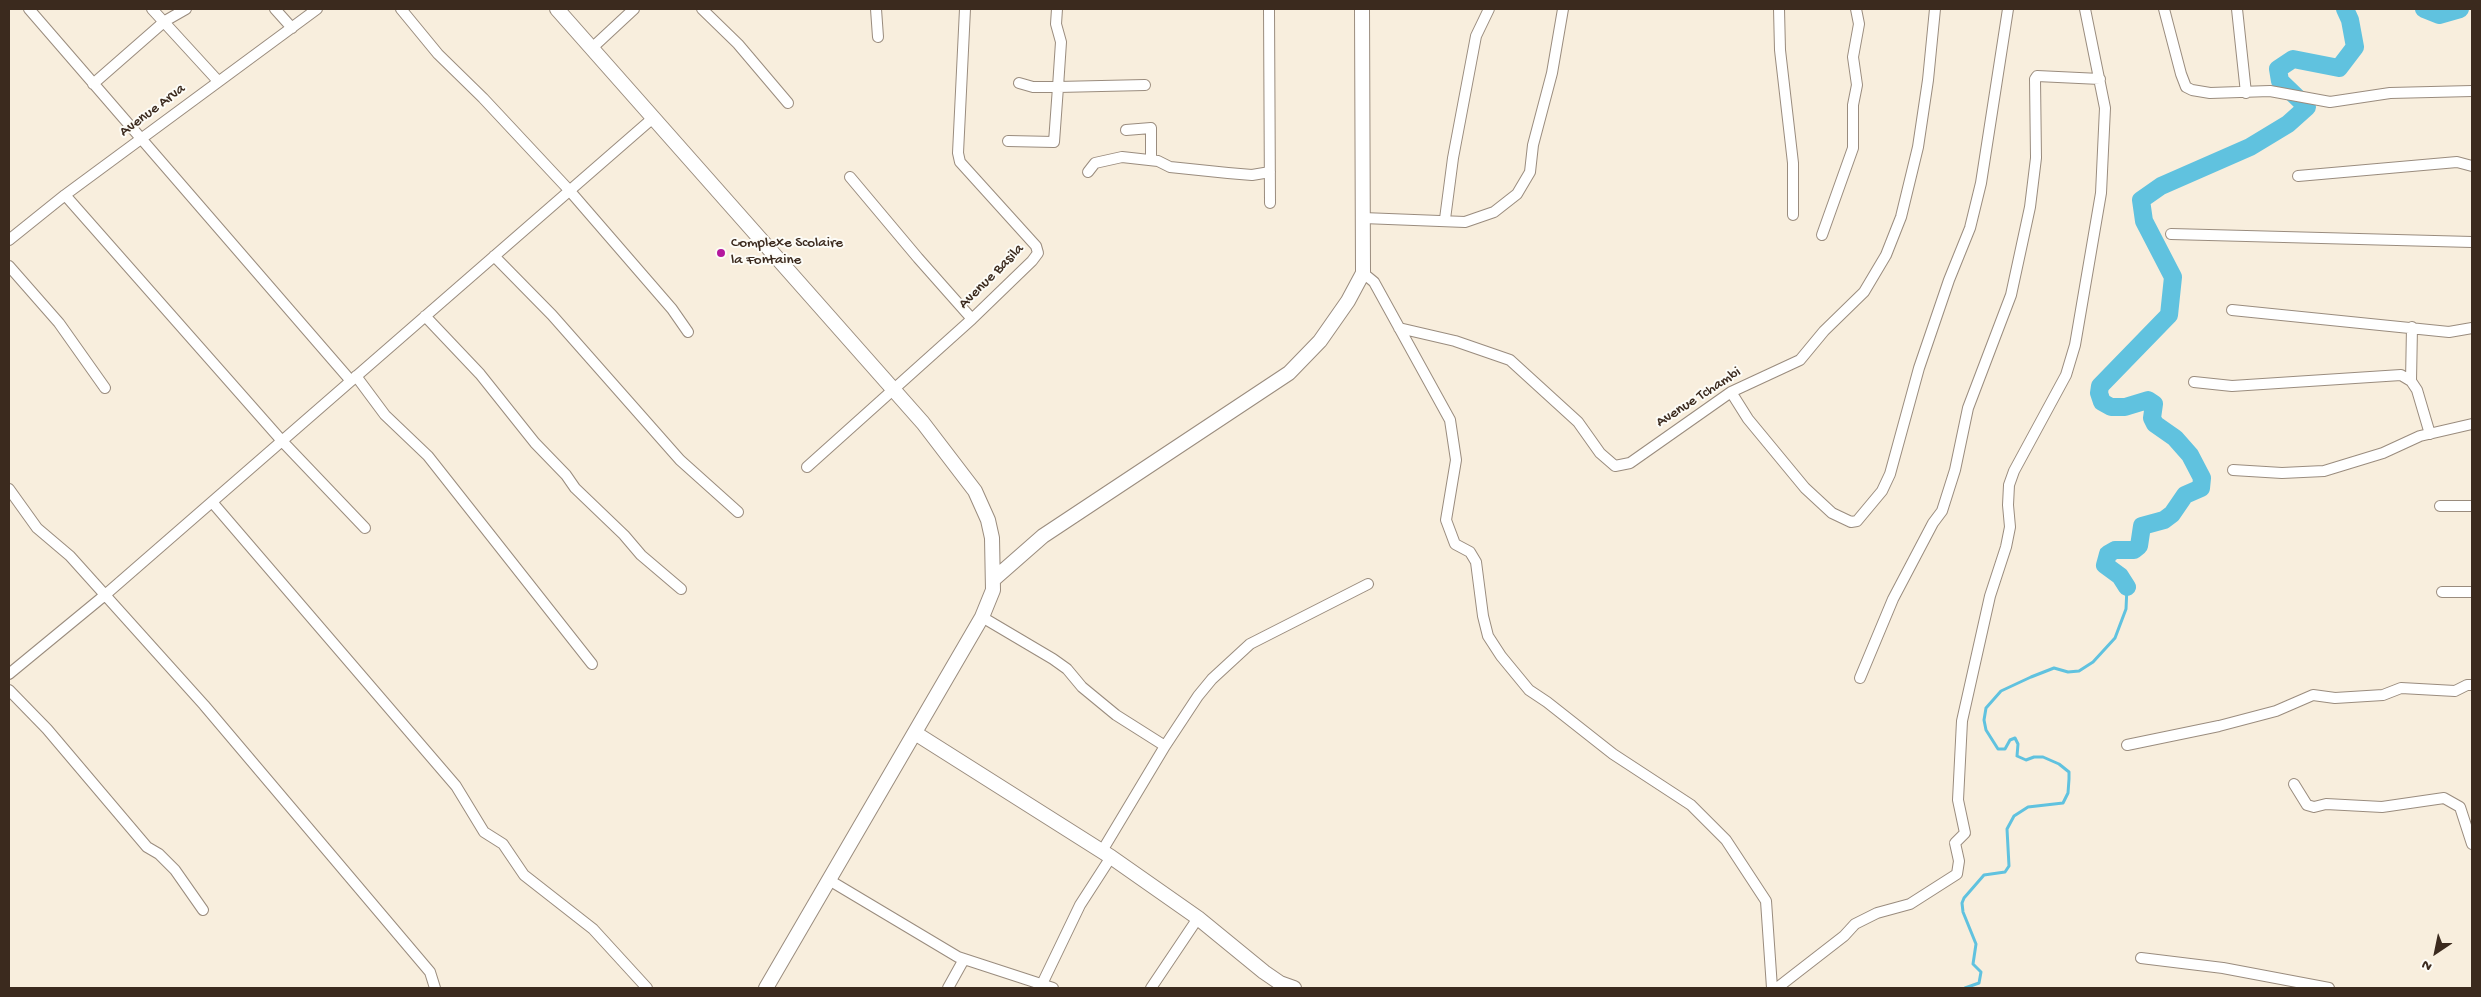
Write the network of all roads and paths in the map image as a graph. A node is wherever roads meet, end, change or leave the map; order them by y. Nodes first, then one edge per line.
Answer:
1 (29, 9) edge
2 (152, 9) edge
3 (186, 9) edge
4 (275, 9) edge
5 (317, 9) edge
6 (400, 9) edge
7 (557, 9) edge
8 (634, 9) edge
9 (702, 9) edge
10 (876, 9) edge
11 (965, 9) edge
12 (1057, 9) edge
13 (1269, 9) edge
14 (1362, 9) edge
15 (1489, 9) edge
16 (1563, 9) edge
17 (1779, 9) edge
18 (1856, 9) edge
19 (1936, 9) edge
20 (2008, 9) edge
21 (2085, 9) edge
22 (2164, 9) edge
23 (2237, 9) edge
24 (165, 21) junction
25 (292, 28) junction
26 (878, 37) dead end
27 (592, 48) junction
28 (2100, 79) junction
29 (218, 81) junction
30 (1019, 82) dead end
31 (94, 84) junction
32 (1146, 85) dead end
33 (1058, 87) junction
34 (2472, 91) edge
35 (2246, 93) junction
36 (788, 103) dead end
37 (653, 118) junction
38 (1126, 130) dead end
39 (141, 138) junction
40 (1008, 141) dead end
41 (1151, 160) junction
42 (2472, 166) edge
43 (1088, 172) dead end
44 (1270, 172) junction
45 (2298, 176) dead end
46 (850, 177) dead end
47 (569, 190) junction
48 (64, 195) junction
49 (1270, 203) dead end
50 (1793, 215) dead end
51 (1363, 218) junction
52 (1445, 219) junction
53 (2171, 234) dead end
54 (1822, 235) dead end
55 (9, 240) edge
56 (2472, 242) edge
57 (494, 256) junction
58 (9, 266) edge
59 (1363, 273) junction
60 (2232, 310) dead end
61 (425, 316) junction
62 (972, 318) junction
63 (2412, 327) junction
64 (1399, 328) junction
65 (2472, 328) edge
66 (688, 332) dead end
67 (353, 378) junction
68 (2411, 381) junction
69 (2194, 382) dead end
70 (105, 388) dead end
71 (894, 390) junction
72 (1731, 392) junction
73 (2472, 424) edge
74 (2430, 434) junction
75 (282, 440) junction
76 (808, 466) dead end
77 (2233, 470) dead end
78 (9, 490) edge
79 (212, 502) junction
80 (2440, 506) dead end
81 (2472, 506) edge
82 (738, 512) dead end
83 (365, 528) dead end
84 (994, 578) junction
85 (1368, 584) dead end
86 (681, 589) dead end
87 (2442, 592) dead end
88 (2472, 592) edge
89 (105, 595) junction
90 (982, 617) junction
91 (592, 664) dead end
92 (9, 674) edge
93 (1860, 678) dead end
94 (2472, 685) edge
95 (9, 690) edge
96 (915, 733) junction
97 (2127, 745) dead end
98 (1165, 746) junction
99 (2294, 784) dead end
100 (2472, 844) edge
101 (1106, 854) junction
102 (829, 880) junction
103 (203, 910) dead end
104 (1198, 918) junction
105 (2141, 958) dead end
106 (963, 960) dead end
107 (1042, 984) junction
108 (435, 988) edge
109 (647, 988) edge
110 (766, 988) edge
111 (948, 988) edge
112 (1053, 988) edge
113 (1151, 988) edge
114 (1294, 988) edge
115 (1772, 988) edge
116 (1777, 988) edge
117 (2329, 988) edge

1 - 31 street
2 - 24 street
3 - 24 street
4 - 25 street
5 - 25 street, Avenue Arva
6 - 47 street
7 - 27 street
8 - 27 street
9 - 36 street
10 - 26 street
11 - 62 street, Avenue Basila
12 - 33 street
13 - 44 street
14 - 51 street
15 - 52 street
16 - 52 street
17 - 50 street
18 - 54 street
19 - 72 street, Avenue Tchambi
20 - 72 street
21 - 28 street
22 - 35 street
23 - 35 street
24 - 29 street
24 - 31 street
25 - 29 street, Avenue Arva
27 - 37 street
28 - 93 street
28 - 116 street
29 - 39 street, Avenue Arva
30 - 33 street
31 - 39 street
32 - 33 street
33 - 40 street
34 - 35 street
37 - 47 street
37 - 71 street
38 - 41 street
39 - 48 street, Avenue Arva
39 - 67 street
41 - 43 street
41 - 44 street
42 - 45 street
44 - 49 street
46 - 62 street
47 - 57 street
47 - 66 street
48 - 55 street, Avenue Arva
48 - 75 street
51 - 52 street
51 - 59 street
53 - 56 street
57 - 61 street
57 - 82 street
58 - 70 street
59 - 64 street
59 - 84 street
60 - 63 street
61 - 67 street
61 - 86 street
62 - 71 street, Avenue Basila
63 - 65 street
63 - 68 street
64 - 72 street, Avenue Tchambi
64 - 115 street
67 - 75 street
67 - 91 street
68 - 69 street
68 - 74 street
71 - 76 street, Avenue Basila
71 - 84 street
73 - 74 street
74 - 77 street
75 - 79 street
75 - 83 street
78 - 89 street
79 - 89 street
79 - 109 street
80 - 81 street
84 - 90 street
85 - 98 street
87 - 88 street
89 - 92 street
89 - 108 street
90 - 96 street
90 - 98 street
94 - 97 street
95 - 103 street
96 - 101 street
96 - 102 street
98 - 101 street
99 - 100 street
101 - 104 street
101 - 107 street
102 - 107 street
102 - 110 street
104 - 113 street
104 - 114 street
105 - 117 street
106 - 111 street
107 - 112 street

